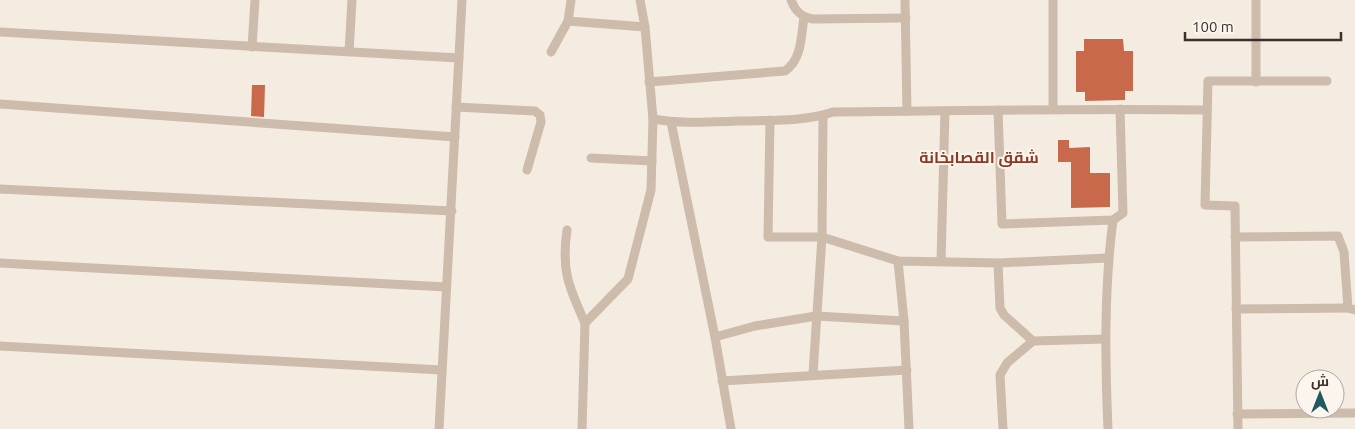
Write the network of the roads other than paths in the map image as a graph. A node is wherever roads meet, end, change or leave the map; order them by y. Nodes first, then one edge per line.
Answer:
1 (255, 0) edge
2 (352, 0) edge
3 (462, 0) edge
4 (571, 0) edge
5 (640, 0) edge
6 (790, 0) edge
7 (905, 0) edge
8 (1053, 0) edge
9 (1256, 0) edge
10 (804, 17) junction
11 (906, 18) junction
12 (568, 21) junction
13 (645, 27) junction
14 (0, 32) edge
15 (252, 47) junction
16 (349, 52) junction
17 (551, 52) dead end
18 (459, 58) junction
19 (649, 82) junction
20 (1256, 82) junction
21 (1327, 82) dead end
22 (0, 104) edge
23 (456, 107) junction
24 (1053, 108) junction
25 (1120, 109) junction
26 (998, 110) junction
27 (1207, 110) junction
28 (907, 111) junction
29 (945, 112) junction
30 (823, 116) junction
31 (653, 119) junction
32 (770, 120) junction
33 (672, 122) junction
34 (455, 137) junction
35 (591, 158) dead end
36 (652, 161) junction
37 (527, 170) dead end
38 (0, 189) edge
39 (452, 211) junction
40 (1113, 220) junction
41 (567, 230) dead end
42 (822, 237) junction
43 (1235, 237) junction
44 (1108, 258) junction
45 (898, 261) junction
46 (941, 262) junction
47 (0, 263) edge
48 (998, 263) junction
49 (446, 287) junction
50 (1236, 309) junction
51 (1352, 309) edge
52 (816, 316) junction
53 (904, 321) junction
54 (585, 323) junction
55 (715, 337) junction
56 (1104, 339) junction
57 (1033, 341) junction
58 (0, 346) edge
59 (441, 370) junction
60 (906, 370) junction
61 (813, 374) junction
62 (722, 381) junction
63 (1355, 412) edge
64 (1238, 414) junction
65 (439, 429) edge
66 (582, 429) edge
67 (731, 429) edge
68 (909, 429) edge
69 (1003, 429) edge
70 (1108, 429) edge
71 (1238, 429) edge

1 - 15 street
2 - 16 street
3 - 18 street
4 - 12 street
5 - 13 street
6 - 10 street
7 - 11 street
8 - 24 street
9 - 20 street
10 - 11 street
10 - 19 street
11 - 28 street
12 - 13 street
12 - 17 street
13 - 19 street
14 - 15 street
15 - 16 street
16 - 18 street
18 - 23 street
19 - 31 street
20 - 21 street
20 - 27 street
22 - 34 street
23 - 34 street
23 - 37 street
24 - 25 street
24 - 26 street
25 - 27 street
25 - 40 street
26 - 29 street
26 - 40 street
27 - 43 street
28 - 29 street
28 - 30 street
29 - 46 street
30 - 32 street
30 - 42 street
31 - 33 street
31 - 36 street
32 - 33 street
32 - 42 street
33 - 55 street
34 - 39 street
35 - 36 street
36 - 54 street
38 - 39 street
39 - 49 street
40 - 44 street
41 - 54 street
42 - 45 street
42 - 52 street
43 - 50 street
43 - 51 street
44 - 48 street
44 - 56 street
45 - 46 street
45 - 53 street
46 - 48 street
47 - 49 street
48 - 57 street
49 - 59 street
50 - 51 street
50 - 64 street
52 - 53 street
52 - 55 street
52 - 61 street
53 - 60 street
54 - 66 street
55 - 62 street
56 - 57 street
56 - 70 street
57 - 69 street
58 - 59 street
59 - 65 street
60 - 61 street
60 - 68 street
61 - 62 street
62 - 67 street
63 - 64 street
64 - 71 street

